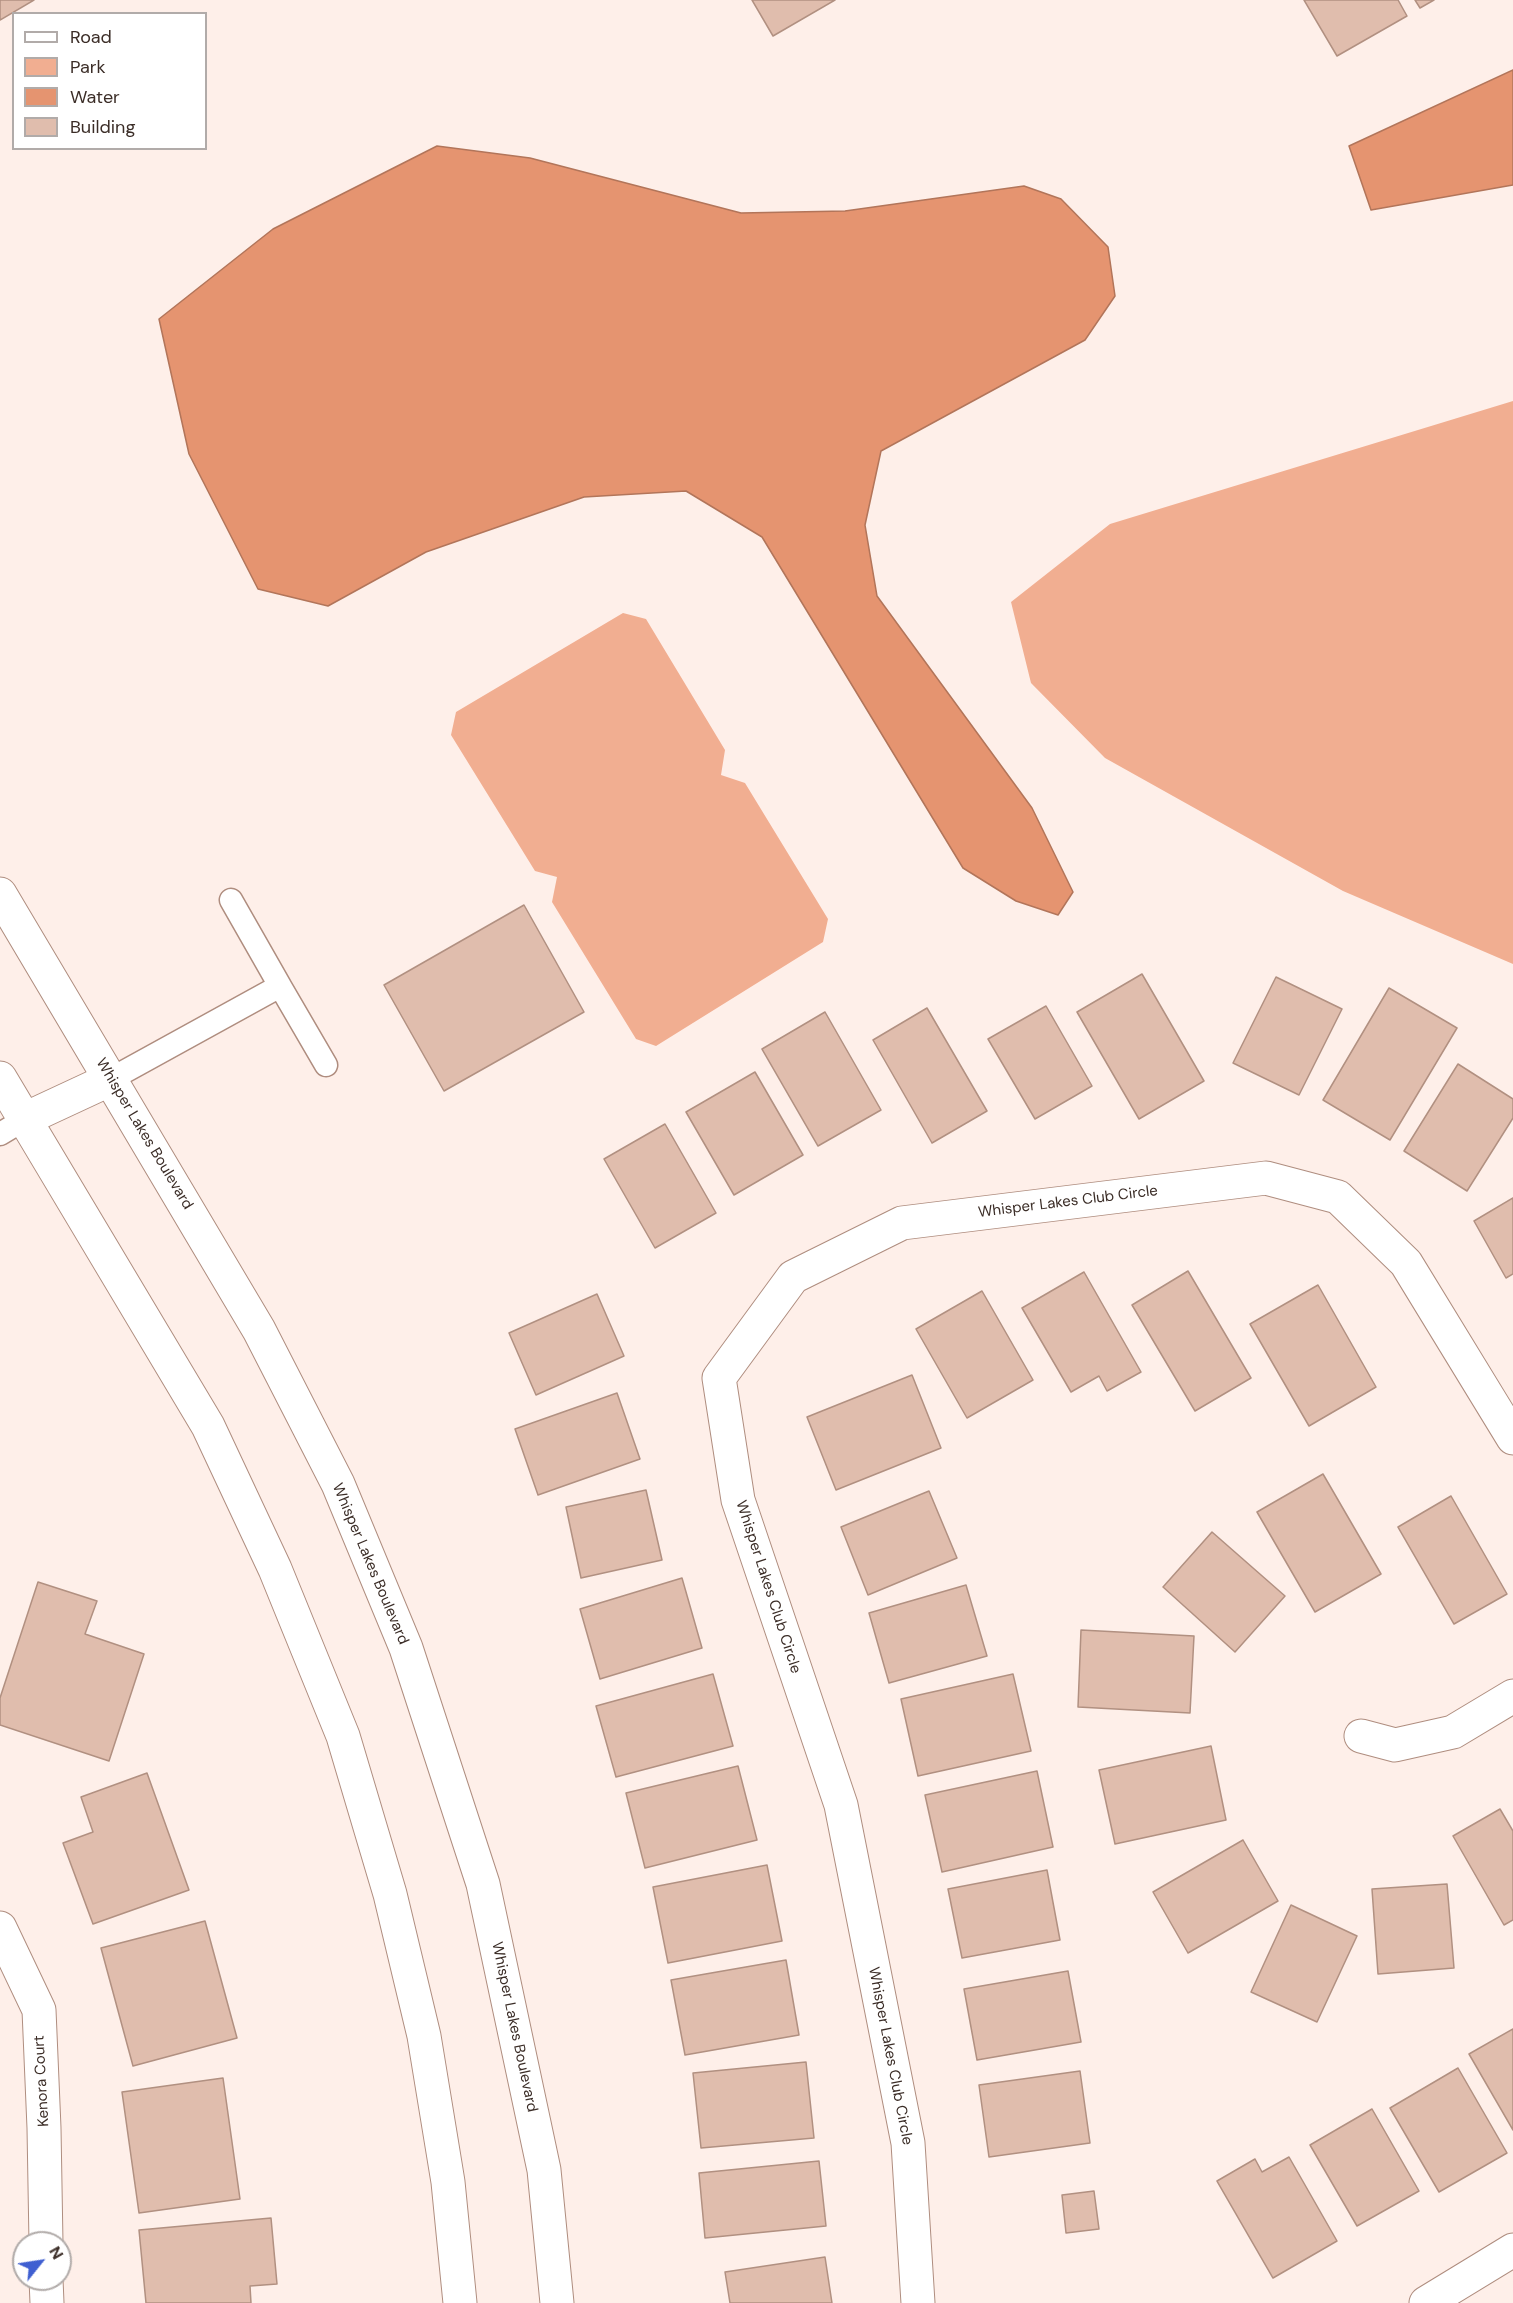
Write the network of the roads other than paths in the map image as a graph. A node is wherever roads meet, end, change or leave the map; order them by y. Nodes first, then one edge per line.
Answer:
1 (0, 894) edge
2 (231, 900) dead end
3 (280, 986) junction
4 (326, 1065) dead end
5 (0, 1078) edge
6 (111, 1079) junction
7 (13, 1127) edge
8 (1513, 1438) edge
9 (1513, 1696) edge
10 (1361, 1736) dead end
11 (0, 1928) edge
12 (46, 2231) edge
13 (1513, 2250) edge
14 (460, 2303) edge
15 (557, 2303) edge
16 (918, 2303) edge
17 (1425, 2303) edge

1 - 6 street, Whisper Lakes Boulevard
2 - 3 lane
3 - 4 lane
3 - 6 lane
5 - 7 street
6 - 7 street
6 - 15 street, Whisper Lakes Boulevard
7 - 14 street
8 - 16 street, Whisper Lakes Club Circle
9 - 10 street
11 - 12 street, Kenora Court
13 - 17 street

